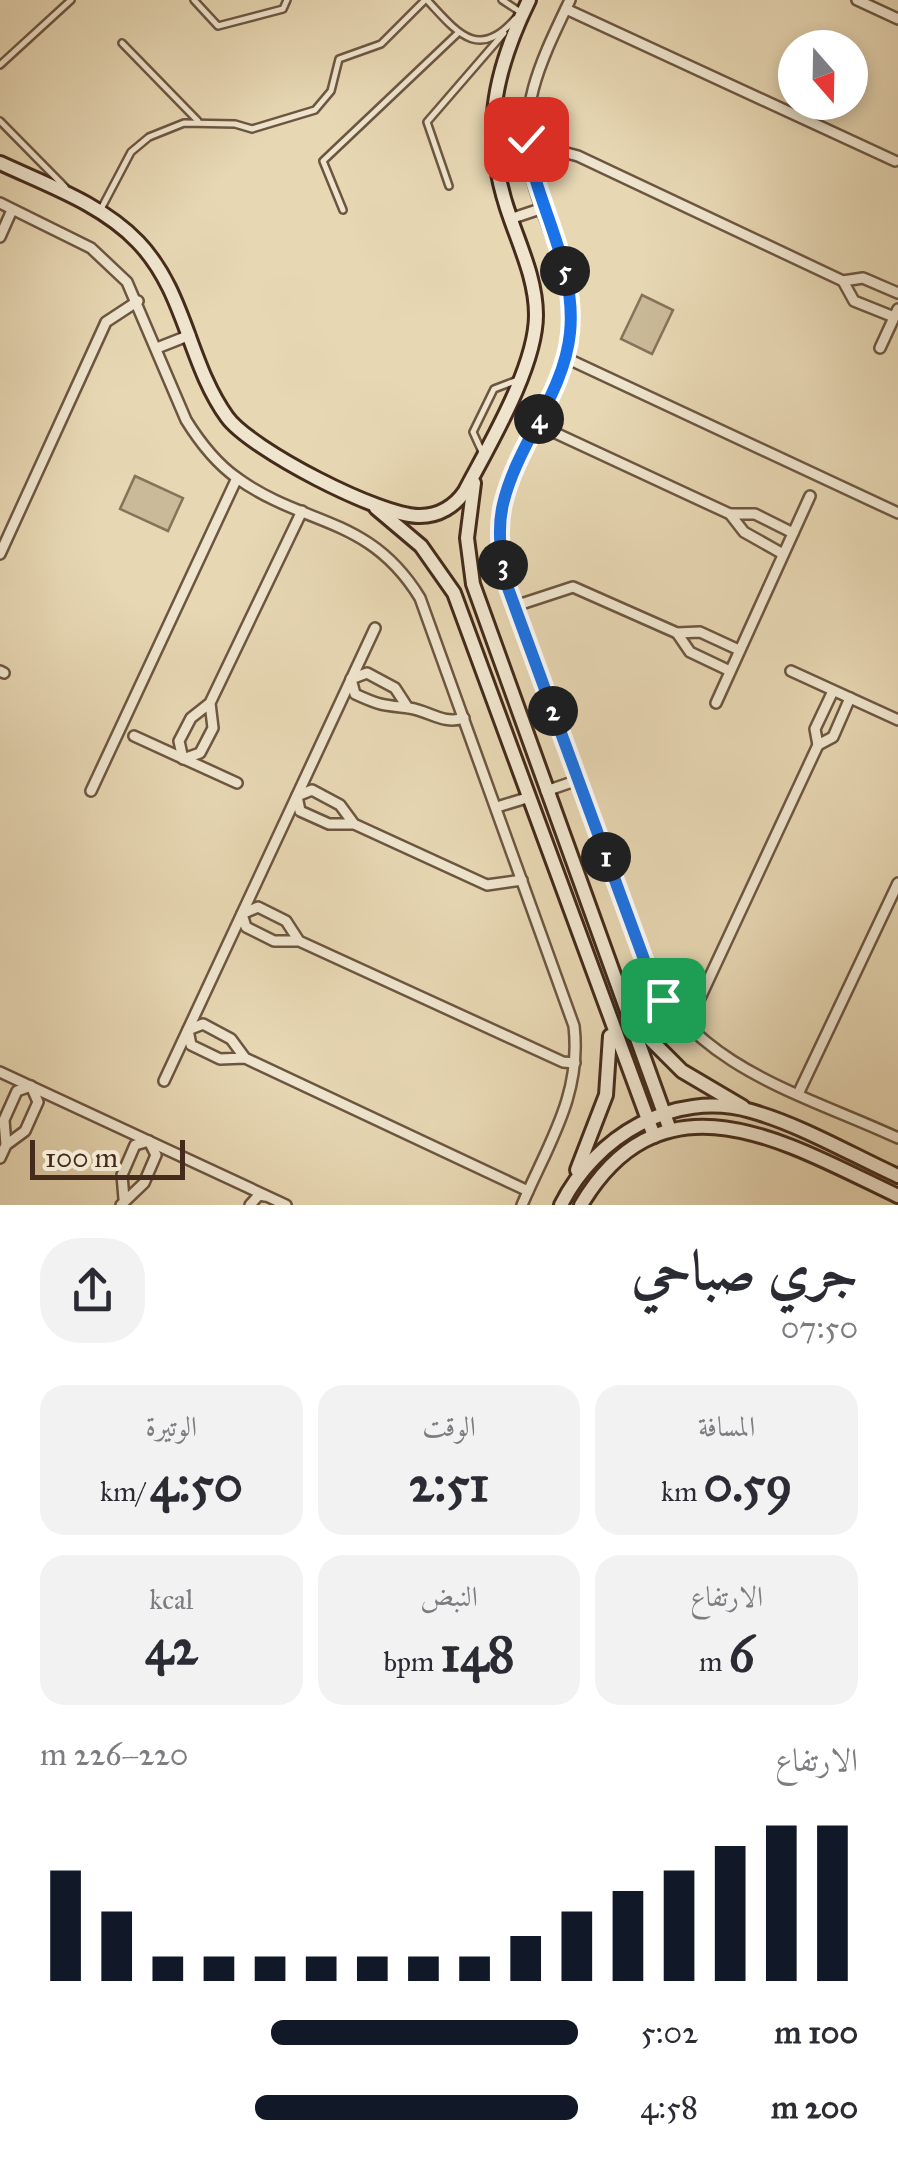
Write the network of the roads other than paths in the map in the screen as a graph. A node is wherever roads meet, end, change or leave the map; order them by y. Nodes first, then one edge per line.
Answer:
1 (70, 0) edge
2 (194, 0) edge
3 (287, 0) edge
4 (426, 0) edge
5 (502, 0) edge
6 (857, 0) edge
7 (568, 4) edge
8 (526, 6) edge
9 (898, 19) edge
10 (458, 33) junction
11 (504, 33) junction
12 (122, 43) dead end
13 (0, 65) edge
14 (0, 121) edge
15 (200, 124) junction
16 (529, 158) junction
17 (0, 163) edge
18 (897, 163) edge
19 (450, 186) dead end
20 (78, 200) junction
21 (0, 203) edge
22 (543, 208) junction
23 (12, 210) junction
24 (344, 210) dead end
25 (100, 211) junction
26 (510, 219) junction
27 (0, 237) edge
28 (843, 281) junction
29 (898, 293) edge
30 (138, 301) junction
31 (896, 313) edge
32 (190, 335) junction
33 (157, 348) junction
34 (880, 348) dead end
35 (566, 358) junction
36 (536, 424) junction
37 (477, 468) junction
38 (237, 478) junction
39 (810, 496) dead end
40 (366, 500) junction
41 (302, 510) junction
42 (898, 512) edge
43 (730, 514) junction
44 (793, 534) junction
45 (0, 554) edge
46 (784, 554) junction
47 (515, 606) junction
48 (375, 628) dead end
49 (677, 633) junction
50 (740, 650) junction
51 (730, 671) junction
52 (791, 672) dead end
53 (351, 679) junction
54 (832, 690) junction
55 (850, 698) junction
56 (716, 702) dead end
57 (210, 704) junction
58 (408, 708) junction
59 (464, 718) junction
60 (898, 720) edge
61 (134, 736) dead end
62 (818, 745) junction
63 (183, 759) junction
64 (578, 780) junction
65 (237, 783) dead end
66 (91, 791) dead end
67 (546, 791) junction
68 (297, 796) junction
69 (530, 797) junction
70 (498, 807) junction
71 (354, 824) junction
72 (522, 880) junction
73 (898, 883) edge
74 (242, 914) junction
75 (299, 941) junction
76 (602, 1000) junction
77 (629, 1016) junction
78 (682, 1026) junction
79 (188, 1030) junction
80 (245, 1058) junction
81 (575, 1064) junction
82 (0, 1072) edge
83 (164, 1081) dead end
84 (31, 1086) junction
85 (799, 1092) junction
86 (750, 1110) junction
87 (664, 1114) junction
88 (647, 1120) junction
89 (670, 1130) junction
90 (654, 1136) junction
91 (898, 1138) edge
92 (149, 1141) junction
93 (6, 1145) junction
94 (0, 1158) edge
95 (898, 1176) edge
96 (572, 1184) junction
97 (528, 1191) junction
98 (898, 1196) edge
99 (270, 1200) edge
100 (123, 1202) edge
101 (250, 1205) edge
102 (286, 1205) edge
103 (522, 1205) edge
104 (560, 1205) edge
105 (581, 1205) edge

1 - 13 lane
2 - 3 lane
4 - 10 lane
4 - 15 lane
5 - 8 lane
6 - 9 street
7 - 16 street
7 - 18 street
8 - 11 lane
8 - 26 main road
10 - 11 lane
10 - 24 lane
11 - 19 lane
12 - 15 lane
14 - 20 lane
15 - 25 lane
16 - 22 street
16 - 28 street
17 - 20 main road
20 - 25 main road
21 - 23 street
22 - 26 street
22 - 35 street
23 - 27 street
23 - 30 street
25 - 32 main road
26 - 37 main road
28 - 29 street
28 - 31 street
30 - 33 street
30 - 45 street
31 - 34 street
32 - 33 street
32 - 40 main road
33 - 38 street
35 - 36 street
35 - 42 street
36 - 43 street
36 - 47 street
37 - 40 main road
37 - 67 main road
38 - 41 street
38 - 66 street
39 - 44 street
40 - 69 main road
41 - 57 street
41 - 59 street
43 - 44 street
43 - 46 street
44 - 46 street
46 - 50 street
47 - 49 street
47 - 64 street
48 - 53 street
49 - 50 street
49 - 51 street
50 - 51 street
51 - 56 street
52 - 54 street
53 - 58 street
53 - 58 street
53 - 68 street
54 - 55 street
54 - 62 street
55 - 60 street
55 - 62 street
57 - 63 street
57 - 63 street
58 - 59 street
59 - 70 street
61 - 63 street
62 - 78 street
63 - 65 street
64 - 67 street
64 - 78 street
67 - 77 main road
68 - 71 street
68 - 71 street
68 - 74 street
69 - 70 street
69 - 76 main road
70 - 72 street
71 - 72 street
72 - 81 street
73 - 85 street
74 - 75 street
74 - 75 street
74 - 79 street
75 - 81 street
76 - 88 main road
76 - 96 main road
77 - 86 main road
77 - 87 main road
78 - 85 street
79 - 80 street
79 - 80 street
79 - 83 street
80 - 97 street
81 - 97 street
82 - 84 street
84 - 92 street
84 - 93 street
84 - 93 street
85 - 91 street
86 - 87 main road
86 - 95 main road
87 - 88 main road
87 - 89 main road
88 - 90 main road
88 - 96 main road
89 - 90 main road
89 - 98 main road
90 - 105 main road
92 - 99 street
92 - 100 street
92 - 100 street
93 - 94 street
96 - 104 main road
97 - 103 street
99 - 101 street
99 - 102 street

